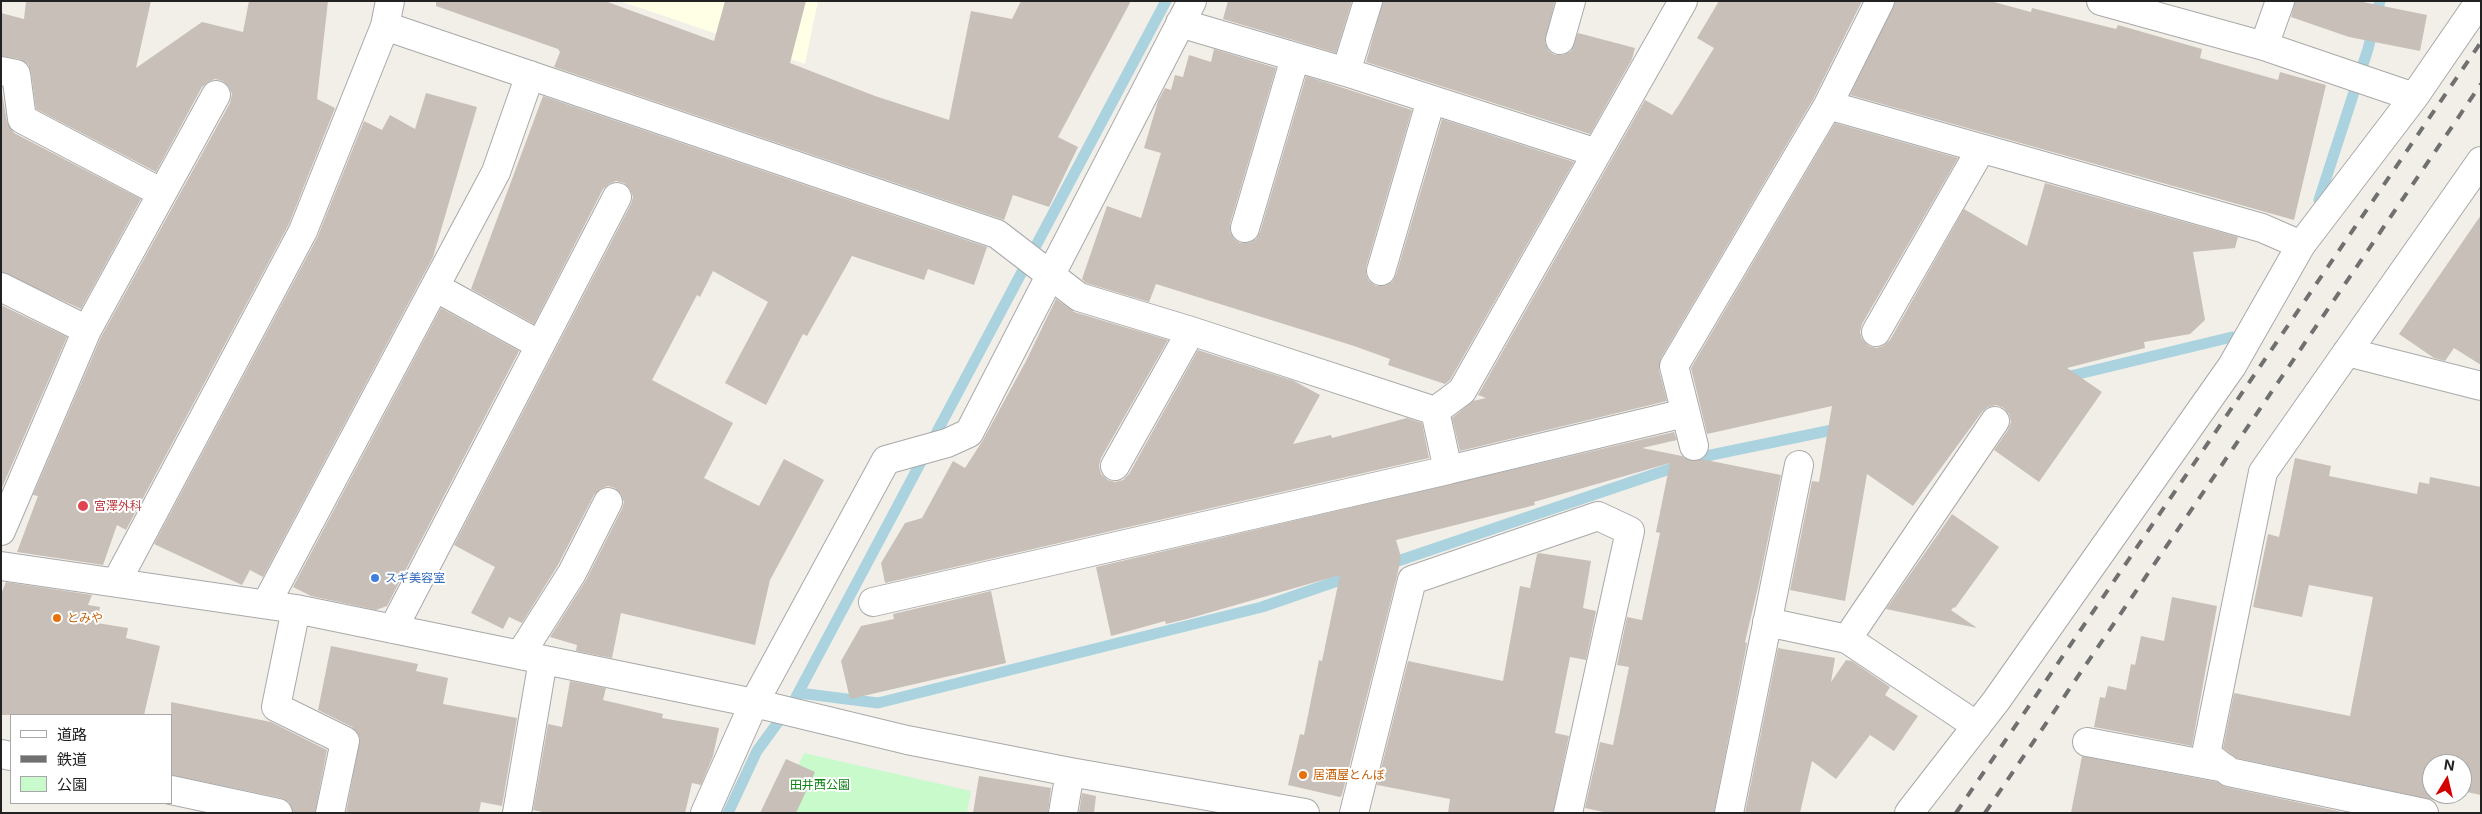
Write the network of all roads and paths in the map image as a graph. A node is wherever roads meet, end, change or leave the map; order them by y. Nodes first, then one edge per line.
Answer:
1 (1368, 1) edge
2 (1572, 1) edge
3 (1683, 1) edge
4 (1880, 1) edge
5 (2101, 1) edge
6 (2280, 1) edge
7 (2480, 1) edge
8 (1186, 12) edge
9 (388, 14) edge
10 (1560, 40) dead end
11 (2264, 46) junction
12 (1296, 58) junction
13 (1, 71) edge
14 (1346, 72) junction
15 (530, 75) junction
16 (216, 95) dead end
17 (2414, 97) junction
18 (1431, 100) junction
19 (1828, 105) junction
20 (1981, 149) junction
21 (1597, 153) junction
22 (2481, 161) edge
23 (162, 193) junction
24 (617, 197) dead end
25 (1245, 228) dead end
26 (2301, 246) junction
27 (1036, 264) junction
28 (1381, 270) dead end
29 (1, 287) edge
30 (435, 287) junction
31 (87, 330) junction
32 (1191, 330) junction
33 (1876, 332) dead end
34 (540, 345) junction
35 (2346, 352) junction
36 (2481, 386) edge
37 (1435, 410) junction
38 (1685, 414) junction
39 (1995, 421) dead end
40 (1694, 446) dead end
41 (1799, 465) dead end
42 (1115, 466) dead end
43 (1448, 470) junction
44 (608, 502) dead end
45 (1, 531) edge
46 (1, 566) edge
47 (117, 581) junction
48 (873, 602) dead end
49 (266, 604) junction
50 (296, 609) junction
51 (1767, 622) junction
52 (393, 629) junction
53 (1847, 639) junction
54 (531, 657) junction
55 (777, 708) junction
56 (1977, 726) junction
57 (2087, 742) dead end
58 (2225, 768) junction
59 (1070, 772) junction
60 (172, 790) edge
61 (1199, 804) edge
62 (278, 813) edge
63 (330, 813) edge
64 (517, 813) edge
65 (705, 813) edge
66 (1063, 813) edge
67 (1305, 813) edge
68 (1354, 813) edge
69 (1568, 813) edge
70 (1729, 813) edge
71 (1909, 813) edge
72 (2424, 813) edge

1 - 14 street
2 - 10 street
3 - 21 street
4 - 19 street
5 - 11 street
6 - 11 street
7 - 17 street
8 - 12 street
8 - 27 street
9 - 15 street
9 - 47 street
11 - 17 street
12 - 14 street
12 - 25 street
13 - 23 street
14 - 18 street
15 - 27 street
15 - 30 street
16 - 23 street
17 - 26 street
18 - 21 street
18 - 28 street
19 - 20 street
19 - 38 street
20 - 26 street
20 - 33 street
21 - 37 street
22 - 35 street
23 - 31 street
24 - 34 street
26 - 56 street
27 - 32 street
27 - 55 street
29 - 31 street
30 - 34 street
30 - 49 street
31 - 45 street
32 - 37 street
32 - 42 street
34 - 52 street
35 - 36 street
35 - 58 street
37 - 43 street
38 - 40 street
38 - 43 street
39 - 53 street
41 - 51 street
43 - 48 street
44 - 54 street
46 - 47 street
47 - 49 street
49 - 50 street
50 - 52 street
50 - 63 street
51 - 53 street
51 - 70 street
52 - 54 street
53 - 56 street
54 - 55 street
54 - 64 street
55 - 59 street
55 - 65 street
56 - 71 street
57 - 58 street
58 - 72 street
59 - 61 street
59 - 66 street
60 - 62 street
61 - 67 street
68 - 69 street

